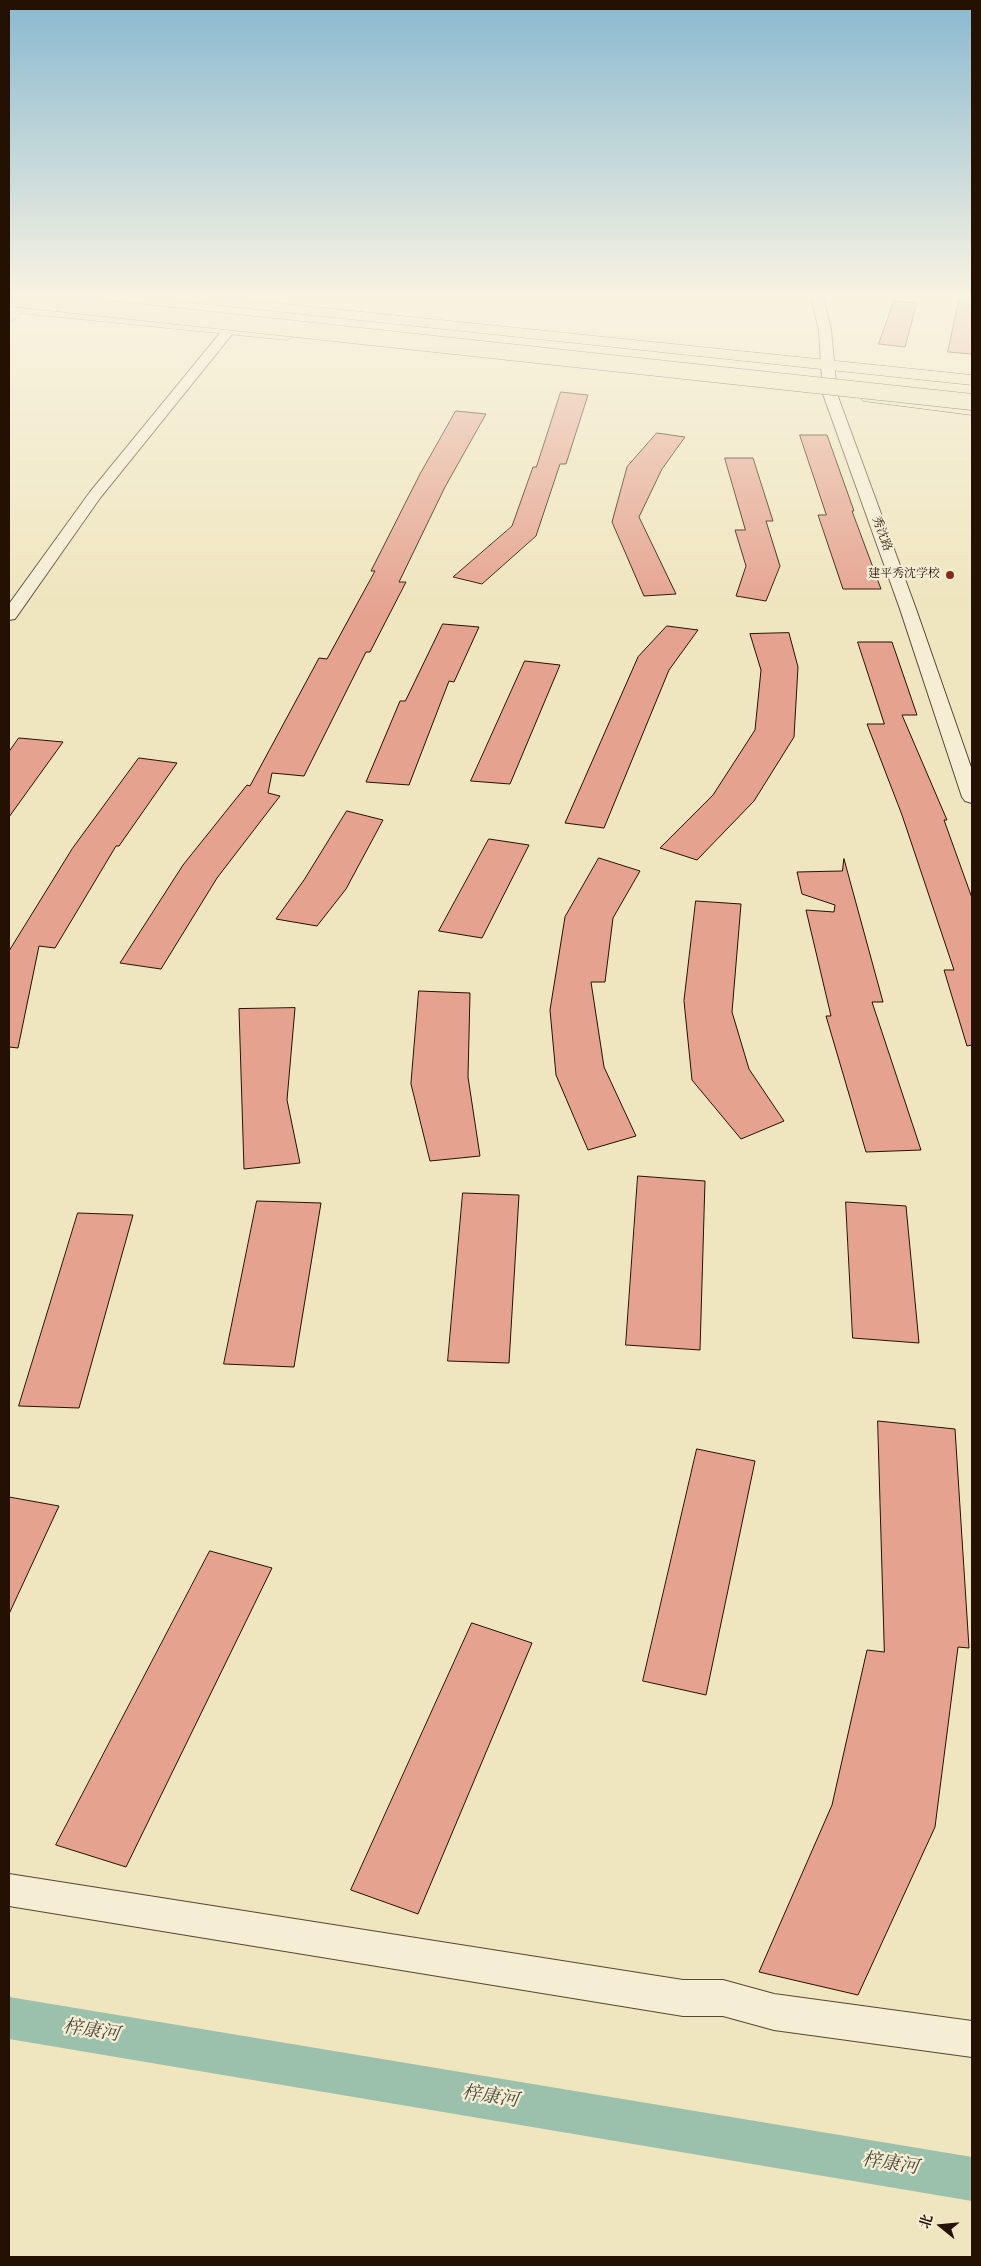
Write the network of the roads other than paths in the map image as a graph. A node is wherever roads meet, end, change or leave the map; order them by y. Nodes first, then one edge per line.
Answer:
1 (169, 403) edge
2 (833, 403) edge
3 (908, 403) edge
4 (972, 410) edge
5 (9, 614) edge
6 (972, 797) edge
7 (9, 1890) edge
8 (972, 2039) edge

1 - 5 street
2 - 6 street, 秀沈路
3 - 4 main road
7 - 8 street

